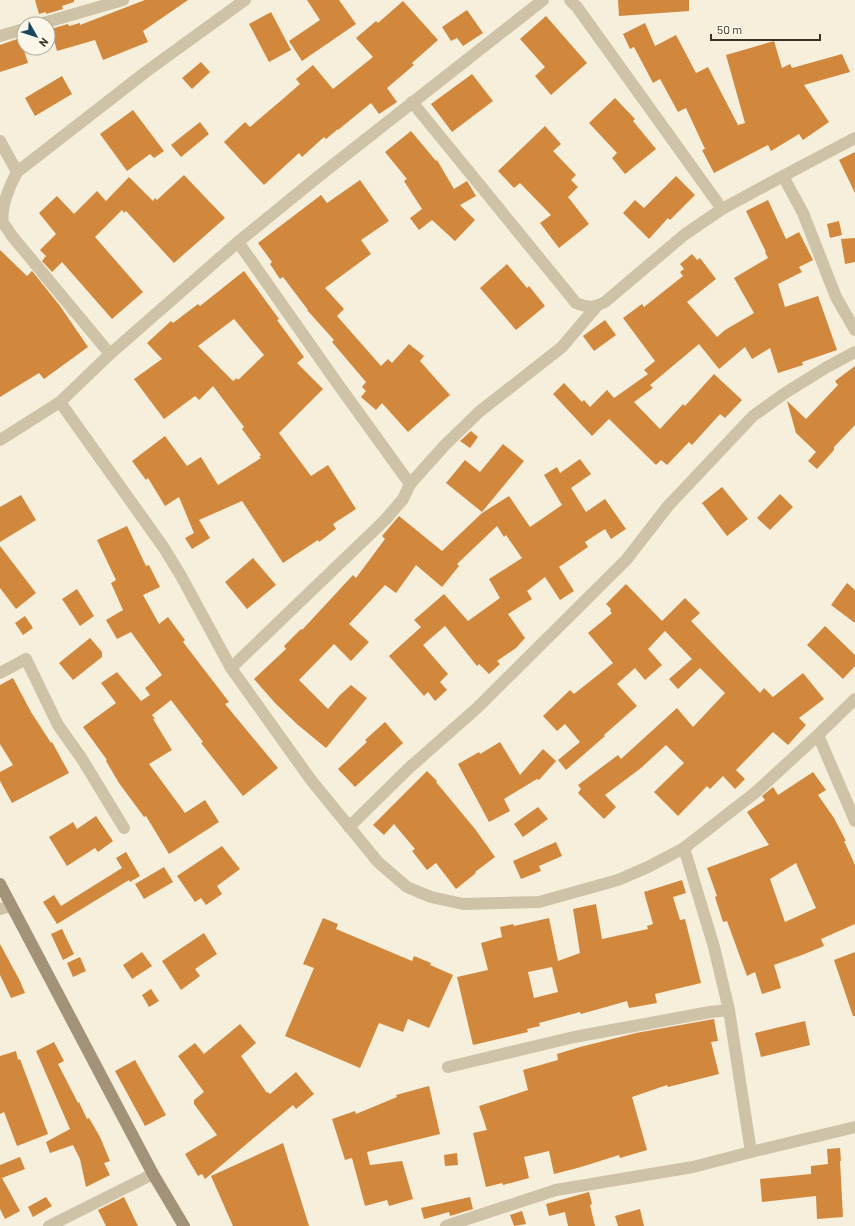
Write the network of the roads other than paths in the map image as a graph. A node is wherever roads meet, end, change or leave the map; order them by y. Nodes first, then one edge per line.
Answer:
1 (123, 0) edge
2 (245, 0) edge
3 (543, 0) edge
4 (570, 0) edge
5 (56, 19) edge
6 (16, 31) edge
7 (0, 36) edge
8 (412, 102) junction
9 (855, 138) edge
10 (0, 141) edge
11 (17, 172) junction
12 (783, 176) junction
13 (722, 209) junction
14 (238, 242) junction
15 (596, 307) junction
16 (855, 330) edge
17 (855, 352) edge
18 (110, 354) junction
19 (60, 402) junction
20 (0, 440) edge
21 (410, 484) junction
22 (231, 668) junction
23 (0, 673) edge
24 (855, 699) edge
25 (818, 735) junction
26 (855, 821) edge
27 (349, 827) junction
28 (124, 828) dead end
29 (684, 848) junction
30 (0, 884) edge
31 (5, 907) edge
32 (729, 1010) junction
33 (448, 1067) dead end
34 (855, 1127) edge
35 (751, 1152) junction
36 (153, 1174) junction
37 (451, 1225) edge
38 (49, 1226) edge
39 (184, 1226) edge

1 - 5 street
2 - 11 street
3 - 8 street
4 - 13 street
6 - 7 street
8 - 14 street
8 - 15 street
9 - 12 street
10 - 11 street
11 - 18 street
12 - 13 street
12 - 16 street
13 - 15 street
14 - 18 street
14 - 21 street
15 - 21 street
17 - 27 street
18 - 19 street
19 - 20 street
19 - 22 street
21 - 22 street
22 - 27 street
23 - 28 street
24 - 25 street
25 - 26 street
25 - 29 street
27 - 29 street
29 - 32 street
30 - 31 main road
31 - 36 main road
32 - 33 street
32 - 35 street
34 - 35 street
35 - 37 street
36 - 38 street
36 - 39 main road

